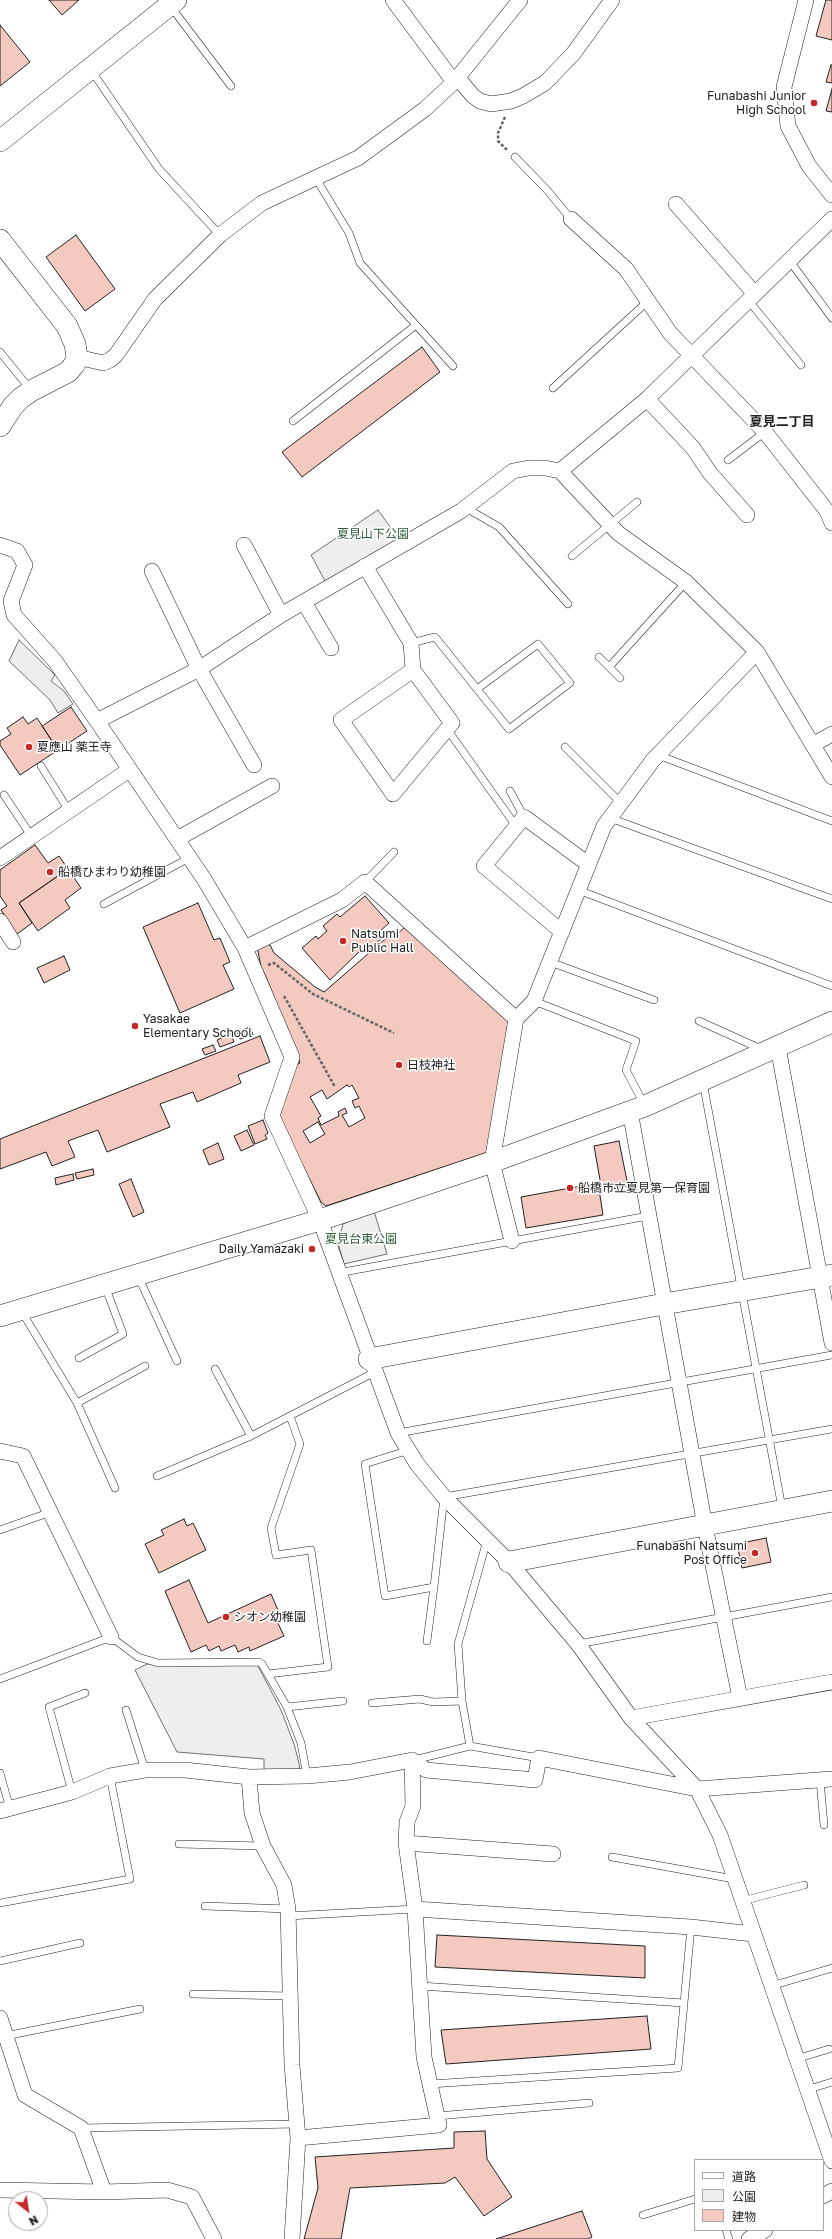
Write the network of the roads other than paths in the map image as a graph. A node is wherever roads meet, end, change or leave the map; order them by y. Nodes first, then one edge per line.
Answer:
1 (393, 0) edge
2 (520, 0) edge
3 (612, 0) edge
4 (806, 0) edge
5 (170, 2) edge
6 (90, 69) junction
7 (456, 80) junction
8 (231, 86) dead end
9 (0, 141) edge
10 (515, 157) road end
11 (315, 176) junction
12 (832, 195) edge
13 (676, 204) dead end
14 (571, 219) joint
15 (832, 219) edge
16 (220, 235) junction
17 (0, 240) edge
18 (789, 260) junction
19 (752, 297) junction
20 (648, 301) junction
21 (832, 318) edge
22 (416, 325) junction
23 (0, 352) edge
24 (691, 356) junction
25 (77, 357) junction
26 (801, 365) dead end
27 (453, 366) dead end
28 (553, 388) dead end
29 (31, 391) junction
30 (647, 399) junction
31 (293, 421) dead end
32 (0, 426) edge
33 (765, 432) junction
34 (728, 460) dead end
35 (560, 471) junction
36 (637, 502) dead end
37 (466, 508) junction
38 (746, 514) dead end
39 (832, 524) edge
40 (610, 525) junction
41 (0, 545) edge
42 (244, 545) dead end
43 (572, 556) dead end
44 (365, 566) junction
45 (152, 571) dead end
46 (686, 582) junction
47 (304, 602) junction
48 (568, 604) dead end
49 (281, 615) junction
50 (411, 643) junction
51 (331, 648) dead end
52 (757, 652) junction
53 (599, 657) dead end
54 (609, 667) junction
55 (199, 669) junction
56 (413, 670) junction
57 (620, 678) dead end
58 (477, 689) junction
59 (97, 721) junction
60 (447, 729) junction
61 (832, 734) edge
62 (814, 744) junction
63 (565, 747) dead end
64 (658, 755) junction
65 (254, 765) dead end
66 (41, 766) dead end
67 (129, 770) junction
68 (832, 777) edge
69 (272, 786) dead end
70 (510, 791) dead end
71 (4, 795) dead end
72 (621, 803) junction
73 (69, 811) junction
74 (609, 818) junction
75 (832, 821) edge
76 (520, 822) junction
77 (32, 837) junction
78 (177, 840) junction
79 (394, 852) dead end
80 (0, 858) edge
81 (189, 858) junction
82 (588, 864) junction
83 (365, 882) junction
84 (578, 890) junction
85 (832, 899) edge
86 (104, 904) dead end
87 (1, 925) edge
88 (562, 932) junction
89 (13, 942) dead end
90 (245, 948) junction
91 (550, 962) junction
92 (832, 986) edge
93 (534, 1000) junction
94 (654, 1000) dead end
95 (516, 1019) junction
96 (699, 1021) dead end
97 (832, 1022) edge
98 (772, 1050) junction
99 (703, 1080) junction
100 (637, 1108) junction
101 (492, 1162) junction
102 (648, 1216) junction
103 (320, 1220) junction
104 (512, 1241) junction
105 (338, 1273) junction
106 (138, 1276) junction
107 (826, 1276) edge
108 (105, 1285) junction
109 (742, 1291) junction
110 (664, 1304) junction
111 (21, 1310) junction
112 (0, 1316) edge
113 (832, 1343) edge
114 (832, 1355) edge
115 (79, 1358) dead end
116 (177, 1361) dead end
117 (145, 1366) dead end
118 (372, 1366) junction
119 (215, 1369) dead end
120 (756, 1369) junction
121 (678, 1383) junction
122 (77, 1403) junction
123 (290, 1416) junction
124 (832, 1429) edge
125 (398, 1433) junction
126 (251, 1436) junction
127 (769, 1439) junction
128 (409, 1450) junction
129 (0, 1451) edge
130 (692, 1454) junction
131 (157, 1476) dead end
132 (115, 1488) dead end
133 (444, 1497) junction
134 (832, 1501) edge
135 (782, 1511) junction
136 (51, 1512) junction
137 (705, 1526) junction
138 (0, 1530) edge
139 (487, 1540) junction
140 (508, 1562) junction
141 (434, 1587) junction
142 (832, 1597) edge
143 (724, 1618) junction
144 (111, 1637) junction
145 (427, 1641) dead end
146 (578, 1644) junction
147 (268, 1674) junction
148 (0, 1679) edge
149 (832, 1682) edge
150 (85, 1693) dead end
151 (740, 1698) junction
152 (343, 1701) dead end
153 (462, 1701) junction
154 (372, 1703) dead end
155 (288, 1706) junction
156 (126, 1710) dead end
157 (631, 1718) junction
158 (470, 1746) junction
159 (539, 1758) junction
160 (412, 1760) junction
161 (145, 1770) junction
162 (0, 1773) edge
163 (110, 1776) junction
164 (307, 1776) junction
165 (248, 1777) junction
166 (826, 1779) edge
167 (697, 1789) junction
168 (72, 1792) junction
169 (5, 1810) edge
170 (824, 1825) dead end
171 (406, 1843) junction
172 (179, 1844) dead end
173 (263, 1846) junction
174 (553, 1854) dead end
175 (612, 1857) dead end
176 (734, 1879) junction
177 (804, 1885) dead end
178 (742, 1901) junction
179 (0, 1903) edge
180 (205, 1906) dead end
181 (415, 1909) junction
182 (288, 1913) junction
183 (691, 1927) junction
184 (753, 1934) junction
185 (80, 1943) dead end
186 (0, 1961) edge
187 (832, 1968) edge
188 (420, 1986) junction
189 (770, 1986) junction
190 (193, 1994) dead end
191 (290, 1996) junction
192 (684, 2003) junction
193 (140, 2010) dead end
194 (0, 2018) edge
195 (5, 2036) junction
196 (829, 2050) dead end
197 (796, 2059) junction
198 (832, 2082) edge
199 (430, 2084) junction
200 (806, 2090) junction
201 (589, 2103) dead end
202 (437, 2116) junction
203 (81, 2128) junction
204 (298, 2131) junction
205 (832, 2161) edge
206 (0, 2190) edge
207 (104, 2192) junction
208 (694, 2198) edge
209 (643, 2215) dead end
210 (763, 2231) edge
211 (214, 2239) edge
212 (292, 2239) edge
213 (750, 2239) edge

1 - 7 street
2 - 7 street
3 - 7 street
4 - 12 street
5 - 6 street
5 - 8 lane
6 - 9 street
6 - 16 lane
7 - 11 street
10 - 14 lane
11 - 16 street
11 - 22 lane
13 - 19 street
14 - 20 street
15 - 18 street
16 - 25 street
17 - 25 street
18 - 19 street
18 - 21 lane
19 - 24 street
19 - 26 lane
20 - 24 street
20 - 28 lane
22 - 27 lane
22 - 31 lane
23 - 29 lane
24 - 30 street
24 - 33 street
25 - 29 street
29 - 32 street
30 - 35 street
30 - 38 street
33 - 34 lane
33 - 39 street
35 - 37 street
35 - 40 street
36 - 40 lane
37 - 44 street
37 - 48 lane
40 - 43 lane
40 - 46 street
41 - 59 street
42 - 49 street
44 - 47 street
44 - 50 street
45 - 55 street
46 - 52 street
46 - 54 lane
47 - 49 street
47 - 51 street
49 - 55 street
50 - 56 street
50 - 58 lane
52 - 62 street
52 - 64 street
53 - 54 lane
54 - 57 lane
55 - 59 street
55 - 65 street
56 - 60 street
56 - 60 street
58 - 58 lane
59 - 67 street
60 - 76 lane
61 - 62 street
62 - 68 street
63 - 72 lane
64 - 72 street
64 - 75 lane
66 - 73 lane
67 - 73 street
67 - 78 street
69 - 78 street
70 - 76 lane
71 - 77 lane
72 - 74 street
73 - 77 street
74 - 82 street
74 - 85 lane
76 - 82 street
76 - 88 street
77 - 80 street
78 - 81 street
79 - 83 lane
81 - 86 lane
81 - 90 street
82 - 84 street
83 - 90 street
83 - 95 street
84 - 88 street
84 - 92 lane
87 - 89 street
88 - 91 street
90 - 103 street
91 - 93 street
91 - 94 lane
93 - 95 street
93 - 100 lane
95 - 101 street
96 - 98 lane
97 - 98 street
98 - 99 street
98 - 107 street
99 - 100 street
99 - 109 lane
100 - 101 street
100 - 102 street
101 - 103 street
101 - 104 street
102 - 104 lane
102 - 110 street
103 - 105 street
103 - 106 street
104 - 105 lane
105 - 118 street
106 - 108 street
106 - 116 lane
107 - 109 street
107 - 113 street
108 - 111 street
108 - 115 lane
109 - 110 street
109 - 120 lane
110 - 118 street
110 - 121 street
111 - 112 street
111 - 122 lane
114 - 120 lane
117 - 122 lane
118 - 123 lane
118 - 125 street
119 - 126 lane
120 - 121 lane
120 - 127 lane
121 - 125 lane
121 - 130 street
122 - 132 lane
123 - 126 lane
123 - 147 lane
124 - 127 lane
125 - 128 street
126 - 131 lane
127 - 130 lane
127 - 135 lane
128 - 133 street
128 - 141 lane
129 - 136 street
130 - 133 lane
130 - 137 street
133 - 139 street
133 - 141 lane
134 - 135 street
135 - 137 street
136 - 138 lane
136 - 144 street
137 - 140 street
137 - 143 street
139 - 140 street
139 - 153 lane
140 - 146 street
141 - 145 lane
142 - 143 lane
143 - 146 lane
143 - 151 street
144 - 147 lane
144 - 148 lane
146 - 157 street
147 - 155 lane
149 - 151 street
150 - 168 lane
151 - 157 street
152 - 155 lane
153 - 154 lane
153 - 158 lane
155 - 164 lane
156 - 161 lane
157 - 167 street
158 - 159 lane
158 - 160 lane
159 - 160 street
159 - 167 street
160 - 164 street
160 - 171 street
161 - 163 street
161 - 165 street
162 - 169 lane
163 - 168 street
163 - 179 lane
164 - 165 street
165 - 173 street
166 - 167 street
166 - 170 lane
167 - 176 street
168 - 169 street
171 - 174 street
171 - 181 street
172 - 173 lane
173 - 182 street
175 - 176 lane
176 - 178 street
177 - 178 lane
178 - 184 street
180 - 182 lane
181 - 182 lane
181 - 183 street
181 - 188 street
182 - 191 street
183 - 184 street
183 - 192 lane
184 - 189 street
185 - 186 lane
187 - 189 lane
188 - 192 lane
188 - 199 street
189 - 197 street
190 - 191 lane
191 - 204 street
192 - 199 lane
193 - 195 lane
194 - 195 street
195 - 203 street
196 - 197 lane
197 - 200 street
198 - 200 lane
199 - 202 street
200 - 205 street
201 - 202 lane
202 - 204 street
203 - 204 lane
203 - 207 street
204 - 212 street
206 - 207 street
207 - 211 street
208 - 209 lane
210 - 213 street

